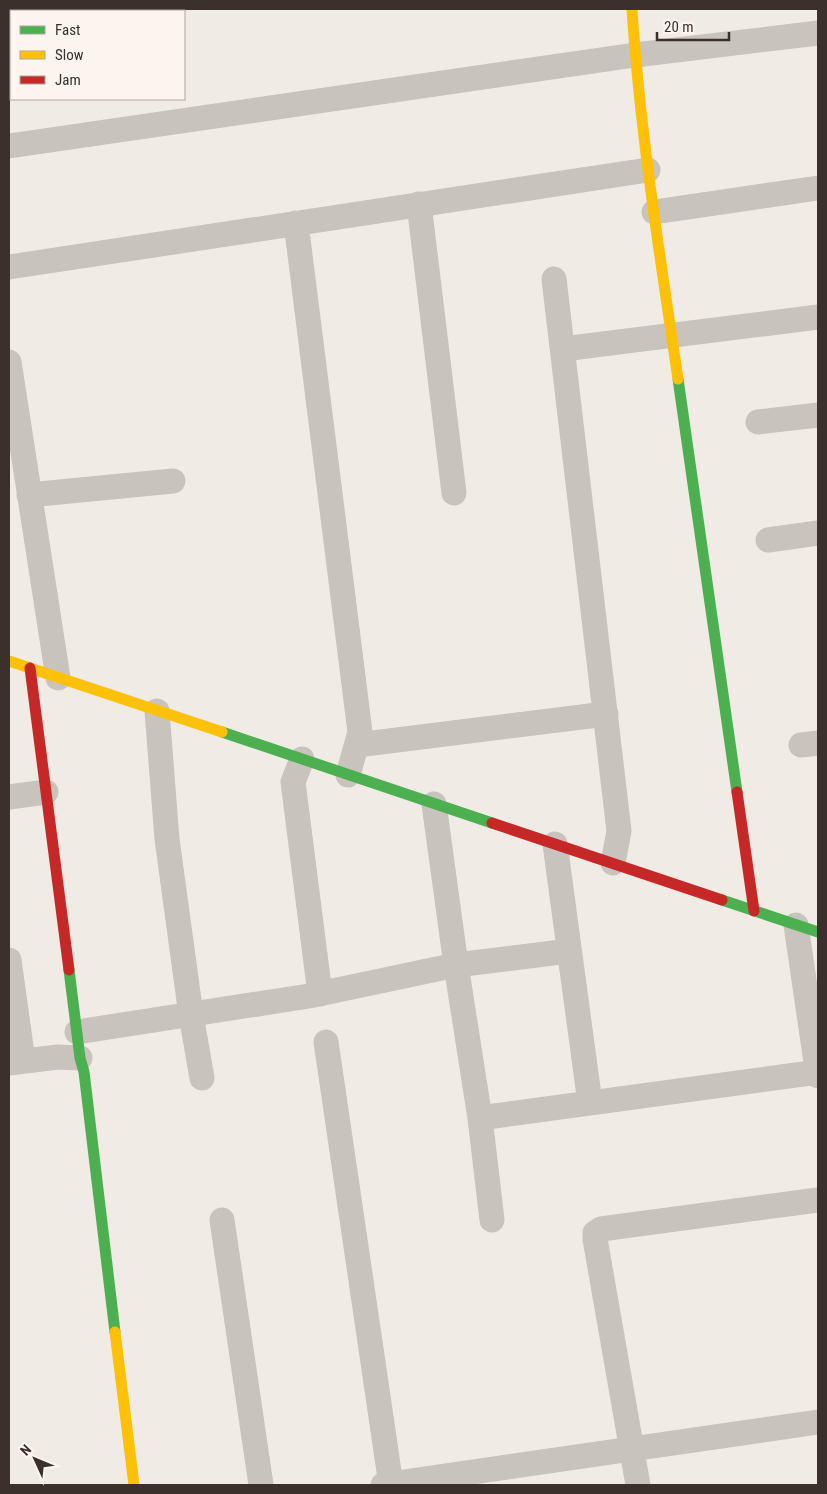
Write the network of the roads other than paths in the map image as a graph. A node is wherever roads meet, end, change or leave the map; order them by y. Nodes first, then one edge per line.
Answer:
1 (632, 9) edge
2 (818, 33) edge
3 (635, 55) junction
4 (9, 146) edge
5 (648, 170) junction
6 (818, 188) edge
7 (419, 204) junction
8 (654, 212) junction
9 (296, 223) junction
10 (9, 267) edge
11 (554, 279) dead end
12 (818, 317) edge
13 (672, 336) junction
14 (563, 348) junction
15 (9, 362) edge
16 (12, 400) edge
17 (818, 415) edge
18 (758, 422) dead end
19 (173, 481) dead end
20 (454, 493) dead end
21 (29, 495) junction
22 (818, 533) edge
23 (768, 540) dead end
24 (9, 661) edge
25 (30, 668) junction
26 (58, 678) junction
27 (157, 711) junction
28 (606, 714) junction
29 (357, 745) junction
30 (302, 759) junction
31 (348, 775) junction
32 (46, 792) junction
33 (9, 797) edge
34 (434, 804) junction
35 (555, 844) junction
36 (612, 863) junction
37 (754, 911) junction
38 (807, 928) edge
39 (569, 951) junction
40 (9, 960) edge
41 (456, 965) junction
42 (320, 994) junction
43 (191, 1015) junction
44 (77, 1032) junction
45 (326, 1042) dead end
46 (80, 1058) junction
47 (16, 1062) edge
48 (818, 1072) edge
49 (818, 1076) edge
50 (202, 1078) dead end
51 (590, 1103) junction
52 (480, 1118) junction
53 (818, 1200) edge
54 (222, 1220) dead end
55 (492, 1220) dead end
56 (818, 1422) edge
57 (631, 1450) junction
58 (134, 1485) edge
59 (261, 1485) edge
60 (388, 1485) edge
61 (638, 1485) edge

1 - 3 street
2 - 3 street
3 - 4 street
3 - 5 street
5 - 7 street
5 - 8 street
6 - 8 street
7 - 9 street
7 - 20 street
8 - 13 street
9 - 10 street
9 - 29 street
11 - 14 street
12 - 13 street
13 - 14 street
13 - 37 street
14 - 28 street
15 - 16 street
16 - 21 street
17 - 18 street
19 - 21 street
21 - 26 street
22 - 23 street
24 - 25 street
25 - 26 street
25 - 32 street
26 - 27 street
27 - 30 street
27 - 43 street
28 - 29 street
28 - 36 street
29 - 31 street
30 - 31 street
30 - 42 street
31 - 34 street
32 - 33 street
32 - 44 street
34 - 35 street
34 - 41 street
35 - 36 street
35 - 39 street
36 - 37 street
37 - 38 street
38 - 48 street
39 - 41 street
39 - 51 street
40 - 47 street
41 - 42 street
41 - 52 street
42 - 43 street
43 - 44 street
43 - 50 street
44 - 46 street
45 - 60 street
46 - 47 street
46 - 58 street
48 - 49 street
48 - 51 street
51 - 52 street
52 - 55 street
53 - 57 street
54 - 59 street
56 - 57 street
57 - 60 street
57 - 61 street

